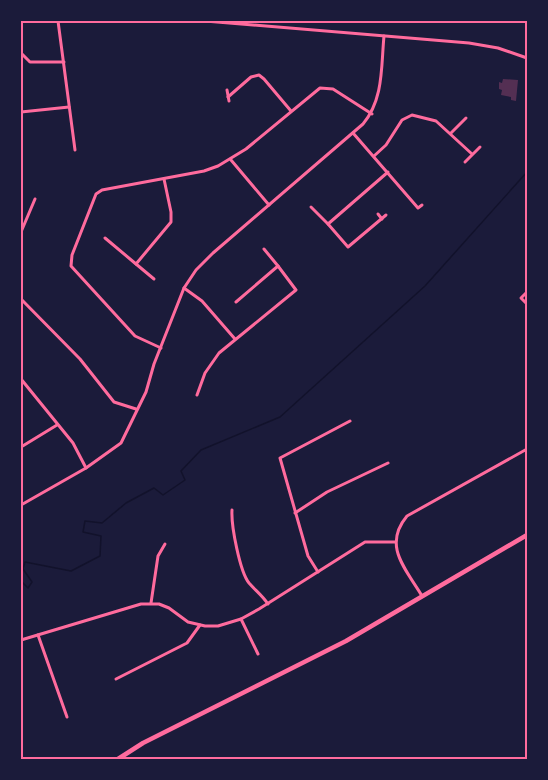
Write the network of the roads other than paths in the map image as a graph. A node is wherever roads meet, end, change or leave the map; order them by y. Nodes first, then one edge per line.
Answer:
1 (58, 21) edge
2 (205, 21) edge
3 (384, 36) junction
4 (21, 53) edge
5 (527, 58) edge
6 (64, 62) junction
7 (227, 90) dead end
8 (69, 107) junction
9 (291, 111) junction
10 (21, 112) edge
11 (372, 114) junction
12 (466, 118) dead end
13 (353, 132) junction
14 (451, 133) junction
15 (480, 147) dead end
16 (75, 150) dead end
17 (472, 154) junction
18 (374, 156) junction
19 (231, 160) junction
20 (465, 162) dead end
21 (388, 172) junction
22 (164, 179) junction
23 (35, 199) dead end
24 (269, 205) junction
25 (311, 207) dead end
26 (418, 208) dead end
27 (378, 214) dead end
28 (386, 215) dead end
29 (382, 219) junction
30 (328, 224) junction
31 (21, 232) edge
32 (105, 238) dead end
33 (114, 239) dead end
34 (111, 243) junction
35 (264, 249) dead end
36 (136, 264) junction
37 (278, 266) junction
38 (154, 279) dead end
39 (184, 288) junction
40 (526, 293) edge
41 (21, 299) edge
42 (236, 301) dead end
43 (527, 304) edge
44 (235, 339) junction
45 (161, 348) junction
46 (21, 380) edge
47 (196, 395) dead end
48 (136, 409) junction
49 (350, 421) dead end
50 (57, 425) junction
51 (21, 447) edge
52 (527, 449) edge
53 (388, 463) dead end
54 (86, 468) junction
55 (21, 505) edge
56 (232, 510) dead end
57 (295, 513) junction
58 (527, 535) edge
59 (395, 542) junction
60 (165, 544) dead end
61 (318, 572) junction
62 (422, 596) junction
63 (151, 603) junction
64 (268, 604) junction
65 (242, 619) junction
66 (200, 625) junction
67 (38, 635) junction
68 (21, 640) edge
69 (258, 654) dead end
70 (116, 679) dead end
71 (67, 717) dead end
72 (118, 759) edge

1 - 6 street
2 - 3 street
3 - 5 street
3 - 11 street
4 - 6 street
6 - 8 street
7 - 9 street
8 - 10 street
8 - 16 street
9 - 11 street
9 - 19 street
11 - 13 street
12 - 14 street
13 - 18 street
13 - 24 street
14 - 17 street
14 - 18 street
15 - 17 street
17 - 20 street
18 - 21 street
19 - 22 street
19 - 24 street
21 - 26 street
21 - 30 street
22 - 36 street
22 - 45 street
23 - 31 street
24 - 39 street
25 - 30 street
27 - 29 street
28 - 29 street
29 - 30 street
32 - 34 street
33 - 34 street
34 - 36 street
35 - 37 street
36 - 38 street
37 - 42 street
37 - 44 street
39 - 44 street
39 - 45 street
40 - 43 street
41 - 48 street
44 - 47 street
45 - 48 street
46 - 50 street
48 - 54 street
49 - 57 street
50 - 51 street
50 - 54 street
52 - 59 street
53 - 57 street
54 - 55 street
56 - 64 street
57 - 61 street
58 - 62 main road
59 - 61 street
59 - 62 street
60 - 63 street
61 - 64 street
62 - 72 main road
63 - 66 street
63 - 67 street
64 - 65 street
65 - 66 street
65 - 69 street
66 - 70 street
67 - 68 street
67 - 71 street

